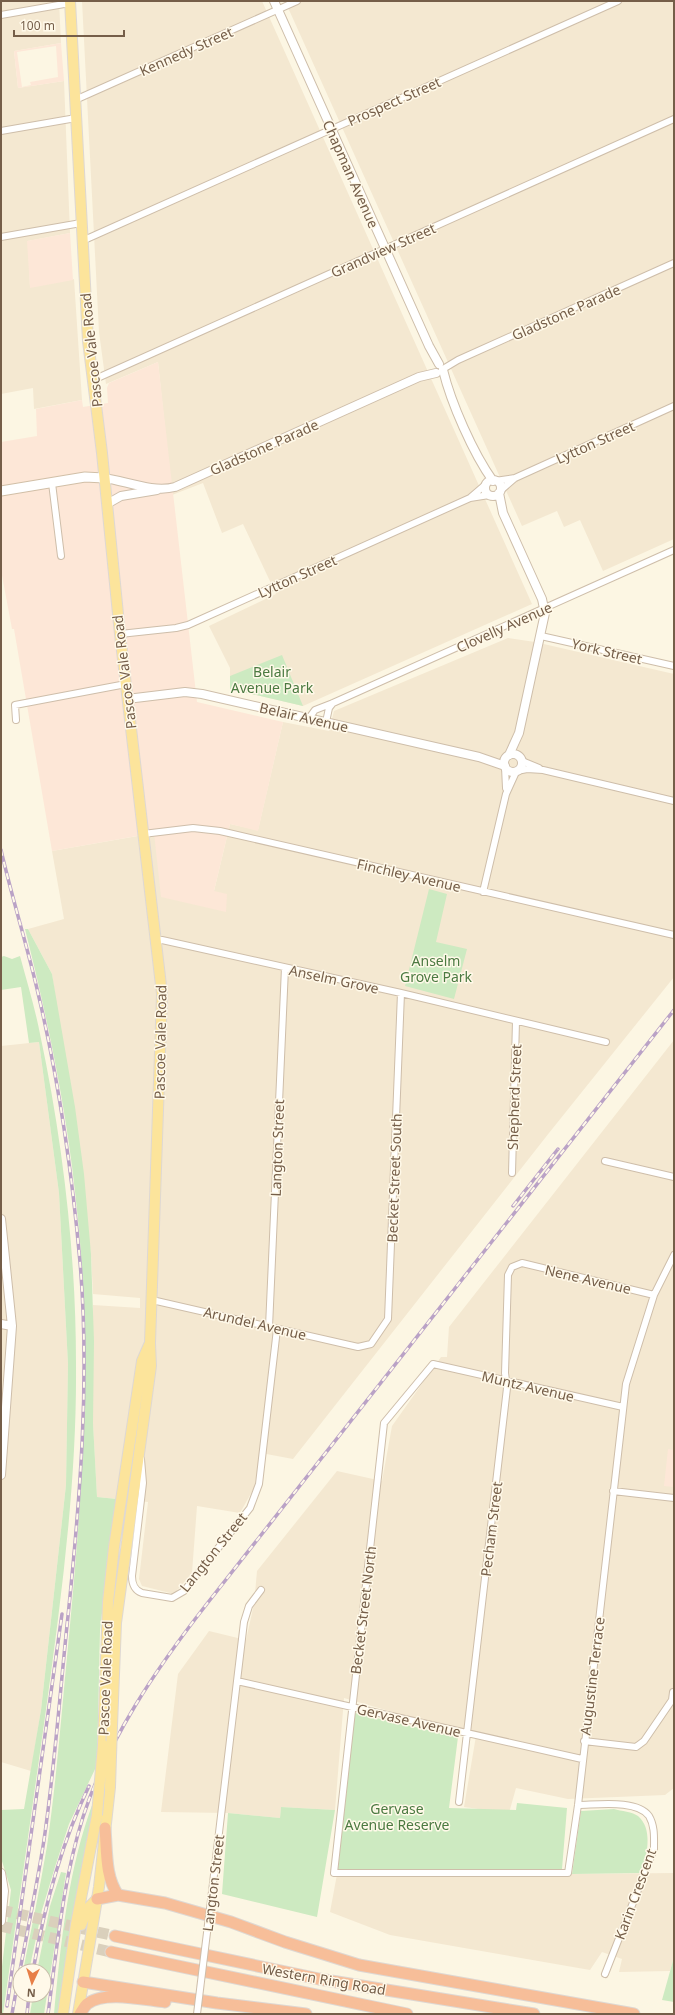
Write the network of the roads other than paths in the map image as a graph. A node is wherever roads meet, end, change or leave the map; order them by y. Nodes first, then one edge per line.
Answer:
1 (274, 1) edge
2 (297, 1) edge
3 (618, 1) edge
4 (70, 2) edge
5 (278, 10) junction
6 (1, 15) edge
7 (76, 100) junction
8 (76, 118) junction
9 (674, 119) edge
10 (332, 129) junction
11 (1, 131) edge
12 (81, 223) junction
13 (1, 237) edge
14 (82, 241) junction
15 (385, 249) junction
16 (674, 263) edge
17 (438, 368) junction
18 (92, 380) junction
19 (674, 406) edge
20 (104, 478) junction
21 (515, 478) junction
22 (52, 483) junction
23 (490, 483) junction
24 (164, 489) junction
25 (1, 491) edge
26 (500, 492) junction
27 (489, 495) junction
28 (470, 498) junction
29 (107, 504) junction
30 (503, 513) junction
31 (674, 550) edge
32 (61, 556) dead end
33 (545, 608) junction
34 (120, 634) junction
35 (541, 636) junction
36 (674, 666) edge
37 (126, 684) junction
38 (128, 699) junction
39 (333, 703) junction
40 (309, 718) junction
41 (16, 720) dead end
42 (326, 722) junction
43 (519, 734) junction
44 (508, 756) junction
45 (479, 757) junction
46 (521, 759) junction
47 (505, 767) junction
48 (543, 770) junction
49 (516, 772) junction
50 (506, 794) junction
51 (674, 800) edge
52 (143, 834) junction
53 (483, 892) junction
54 (674, 935) edge
55 (155, 941) junction
56 (284, 968) junction
57 (401, 993) junction
58 (516, 1021) junction
59 (606, 1042) dead end
60 (605, 1162) dead end
61 (512, 1173) dead end
62 (674, 1177) edge
63 (1, 1219) edge
64 (674, 1255) edge
65 (3, 1258) edge
66 (522, 1263) joint
67 (654, 1294) junction
68 (152, 1300) junction
69 (1, 1324) edge
70 (12, 1326) junction
71 (269, 1327) junction
72 (277, 1329) junction
73 (150, 1343) junction
74 (358, 1347) joint
75 (433, 1364) joint
76 (506, 1380) junction
77 (623, 1407) junction
78 (2, 1432) edge
79 (139, 1453) junction
80 (1, 1475) edge
81 (613, 1491) junction
82 (674, 1498) edge
83 (261, 1590) dead end
84 (236, 1681) junction
85 (673, 1692) dead end
86 (352, 1707) junction
87 (467, 1734) junction
88 (584, 1741) junction
89 (582, 1759) junction
90 (459, 1802) dead end
91 (578, 1806) junction
92 (105, 1828) junction
93 (1, 1873) edge
94 (334, 1873) joint
95 (118, 1895) junction
96 (97, 1900) junction
97 (1, 1921) edge
98 (115, 1936) tunnel mouth
99 (111, 1952) tunnel mouth
100 (71, 1956) junction
101 (70, 1969) junction
102 (605, 1974) dead end
103 (83, 1982) junction
104 (217, 2003) junction
105 (63, 2014) edge
106 (79, 2014) edge
107 (197, 2014) edge
108 (306, 2014) edge
109 (407, 2014) edge
110 (534, 2014) edge
111 (634, 2014) edge

1 - 5 street, Chapman Avenue
2 - 5 street, Kennedy Street
3 - 10 street, Prospect Street
4 - 6 street
4 - 7 main road, Pascoe Vale Road
5 - 7 street, Kennedy Street
5 - 10 street, Chapman Avenue
7 - 8 main road, Pascoe Vale Road
8 - 11 street
8 - 12 main road, Pascoe Vale Road
9 - 15 street, Grandview Street
10 - 14 street, Prospect Street
10 - 15 street, Chapman Avenue
12 - 13 street
12 - 14 main road, Pascoe Vale Road
14 - 18 main road, Pascoe Vale Road
15 - 17 street, Chapman Avenue
15 - 18 street, Grandview Street
16 - 17 street, Gladstone Parade
17 - 23 street, Chapman Avenue
17 - 24 street, Gladstone Parade
18 - 20 main road, Pascoe Vale Road
19 - 21 street, Lytton Street
20 - 22 main road
20 - 24 street, Gladstone Parade
20 - 29 main road, Pascoe Vale Road
21 - 23 street, Lytton Street
21 - 26 street, Lytton Street
22 - 25 main road
22 - 32 street
23 - 26 street
23 - 27 street
23 - 28 street, Lytton Street
24 - 29 street
26 - 27 street
26 - 30 street
27 - 28 street, Lytton Street
27 - 30 street
28 - 34 street, Lytton Street
29 - 34 main road, Pascoe Vale Road
30 - 33 street
31 - 33 street, Clovelly Avenue
33 - 35 street
33 - 39 street, Clovelly Avenue
34 - 37 main road, Pascoe Vale Road
35 - 36 street, York Street
35 - 43 street
37 - 38 main road, Pascoe Vale Road
37 - 41 street
38 - 40 street, Belair Avenue
38 - 52 main road, Pascoe Vale Road
39 - 40 street, Clovelly Avenue
39 - 42 street
40 - 42 street, Belair Avenue
42 - 45 street, Belair Avenue
43 - 44 street
43 - 46 street
44 - 45 street, Belair Avenue
44 - 46 street
44 - 47 street
45 - 47 street, Belair Avenue
46 - 48 street
46 - 49 street
47 - 49 street
47 - 50 street
48 - 49 street
48 - 51 street
49 - 50 street
50 - 53 street
52 - 53 street, Finchley Avenue
52 - 55 main road, Pascoe Vale Road
53 - 54 street, Finchley Avenue
55 - 56 street, Anselm Grove
55 - 68 main road, Pascoe Vale Road
56 - 57 street, Anselm Grove
56 - 71 street, Langton Street
57 - 58 street, Anselm Grove
57 - 74 street, Becket Street South
58 - 59 street, Anselm Grove
58 - 61 street, Shepherd Street
60 - 62 street
63 - 65 street
64 - 67 street, Augustine Terrace
65 - 70 street
66 - 67 street, Nene Avenue
66 - 76 street, Pecham Street
67 - 77 street, Augustine Terrace
68 - 71 street, Arundel Avenue
68 - 73 main road, Pascoe Vale Road
69 - 70 street
70 - 78 street
71 - 72 street, Arundel Avenue
72 - 74 street, Arundel Avenue
72 - 79 street, Langton Street
73 - 79 main road, Pascoe Vale Road
73 - 100 main road, Pascoe Vale Road, bridge
75 - 76 street, Muntz Avenue
75 - 86 street, Becket Street North
76 - 77 street, Muntz Avenue
76 - 87 street, Pecham Street
77 - 81 street, Augustine Terrace
78 - 80 street
79 - 92 main road, Pascoe Vale Road, bridge
81 - 82 street
81 - 88 street, Augustine Terrace
83 - 84 street, Langton Street
84 - 86 street, Gervase Avenue
84 - 107 street, Langton Street, bridge
85 - 88 street
86 - 87 street, Gervase Avenue
86 - 94 street, Becket Street North
87 - 89 street, Gervase Avenue
87 - 90 street, Pecham Street
88 - 89 street, Augustine Terrace
89 - 91 street, Augustine Terrace
91 - 94 street, Augustine Terrace
91 - 102 street, Karin Crescent
92 - 95 highway
92 - 96 main road, Pascoe Vale Road
93 - 97 street
95 - 96 highway
95 - 111 highway
96 - 100 main road
96 - 103 main road, Pascoe Vale Road
98 - 110 highway, Western Ring Road
99 - 109 highway, Western Ring Road
100 - 101 main road, Pascoe Vale Road
101 - 103 main road
101 - 105 main road, Pascoe Vale Road
103 - 104 highway
103 - 106 main road, Pascoe Vale Road
104 - 106 highway
104 - 108 highway

